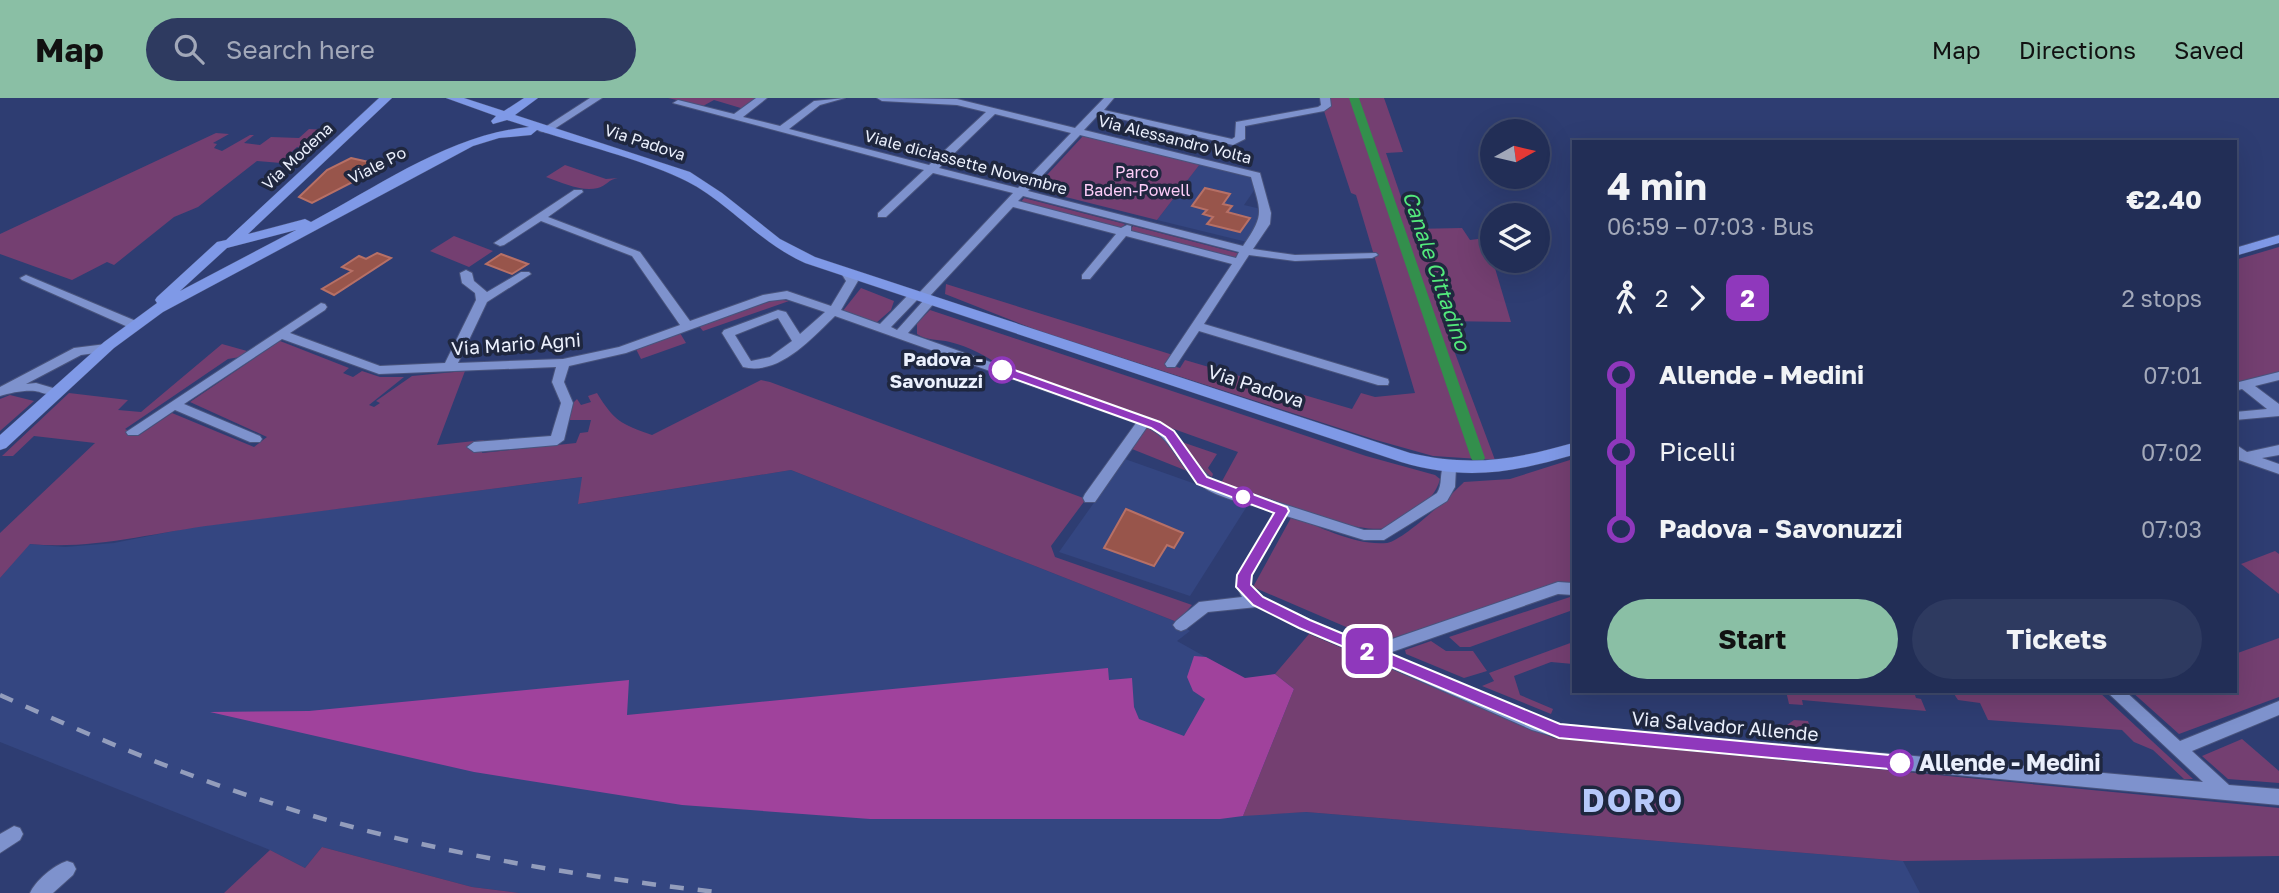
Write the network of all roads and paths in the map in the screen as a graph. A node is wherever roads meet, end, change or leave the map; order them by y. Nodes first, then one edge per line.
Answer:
1 (386, 98) edge
2 (452, 98) edge
3 (532, 98) edge
4 (597, 98) edge
5 (762, 98) edge
6 (839, 98) edge
7 (882, 98) edge
8 (1109, 98) edge
9 (1325, 98) edge
10 (678, 103) dead end
11 (994, 110) junction
12 (1097, 111) junction
13 (503, 117) junction
14 (736, 118) junction
15 (781, 130) junction
16 (1078, 130) junction
17 (546, 131) junction
18 (931, 169) junction
19 (578, 192) dead end
20 (1020, 192) junction
21 (1010, 202) junction
22 (882, 215) dead end
23 (539, 217) junction
24 (1132, 221) junction
25 (1123, 232) junction
26 (256, 238) junction
27 (2279, 239) edge
28 (500, 243) dead end
29 (220, 248) junction
30 (2237, 251) edge
31 (1372, 255) dead end
32 (1243, 256) junction
33 (251, 259) junction
34 (466, 273) dead end
35 (846, 273) junction
36 (525, 274) dead end
37 (1086, 277) dead end
38 (26, 278) dead end
39 (922, 298) junction
40 (482, 300) junction
41 (321, 307) dead end
42 (832, 311) junction
43 (132, 324) junction
44 (687, 326) junction
45 (1196, 326) junction
46 (884, 327) junction
47 (901, 333) junction
48 (280, 334) junction
49 (799, 342) junction
50 (109, 345) junction
51 (563, 363) junction
52 (1171, 364) dead end
53 (449, 368) junction
54 (2279, 376) edge
55 (1383, 382) dead end
56 (2240, 386) edge
57 (48, 391) dead end
58 (0, 392) edge
59 (174, 405) junction
60 (2279, 411) edge
61 (2237, 416) edge
62 (1149, 423) junction
63 (134, 432) dead end
64 (255, 439) dead end
65 (0, 444) edge
66 (474, 447) dead end
67 (1572, 449) edge
68 (2279, 450) edge
69 (2238, 454) edge
70 (1449, 468) junction
71 (2279, 470) edge
72 (1090, 498) dead end
73 (1282, 511) junction
74 (1572, 589) edge
75 (1254, 598) junction
76 (1181, 625) dead end
77 (1371, 653) junction
78 (2116, 693) edge
79 (2279, 708) edge
80 (2178, 749) junction
81 (2225, 792) junction
82 (2279, 797) edge
83 (67, 869) dead end
84 (38, 893) edge

1 - 29 main road, Via Modena
2 - 13 main road, Via Padova
3 - 13 main road, Viale Po
4 - 17 street
5 - 14 street
6 - 15 street
7 - 11 street, Via Alessandro Volta
8 - 12 street
9 - 12 street
10 - 14 street, Viale diciassette Novembre
11 - 16 street, Via Alessandro Volta
11 - 18 street
12 - 16 street
13 - 17 main road, Via Padova
13 - 26 main road, Viale Po
14 - 15 street, Viale diciassette Novembre
15 - 18 street, Viale diciassette Novembre
16 - 20 street
16 - 32 street, Via Alessandro Volta
17 - 33 main road, Viale Po
17 - 35 main road, Via Padova
18 - 20 street, Viale diciassette Novembre
18 - 22 street
19 - 23 street
20 - 21 street
20 - 24 street, Viale diciassette Novembre
21 - 25 street, Viale diciassette Novembre
21 - 39 street
23 - 28 street
23 - 44 street
24 - 25 street
24 - 32 street, Viale diciassette Novembre
25 - 32 street, Viale diciassette Novembre
25 - 37 street
26 - 29 main road
26 - 33 main road
27 - 30 main road
29 - 33 main road
29 - 43 main road, Via Modena
31 - 32 street, Viale diciassette Novembre
32 - 45 street
33 - 50 main road, Viale Po
34 - 40 street
35 - 39 main road, Via Padova
35 - 42 street
36 - 40 street
38 - 43 street
39 - 46 street
39 - 47 street
39 - 70 main road, Via Padova
40 - 53 street
41 - 48 street
42 - 44 street, Via Mario Agni
42 - 46 street
42 - 49 street
43 - 50 main road, Via Modena
44 - 51 street, Via Mario Agni
45 - 52 street
45 - 55 street
46 - 47 street
47 - 62 street
48 - 53 street, Via Mario Agni
48 - 59 street
49 - 49 street
50 - 58 street
50 - 65 main road, Viale Po
51 - 53 street, Via Mario Agni
51 - 66 street
54 - 56 street
56 - 60 street
57 - 58 street
59 - 63 street
59 - 64 street
60 - 61 street
62 - 72 street
62 - 73 street
67 - 70 main road, Via Padova
68 - 69 street
69 - 71 street
70 - 73 street
73 - 75 street
74 - 77 street
75 - 76 street
75 - 77 street, Via Salvador Allende
77 - 81 street, Via Salvador Allende
78 - 80 street
79 - 80 street
80 - 81 street
81 - 82 street, Via Salvador Allende
83 - 84 street

